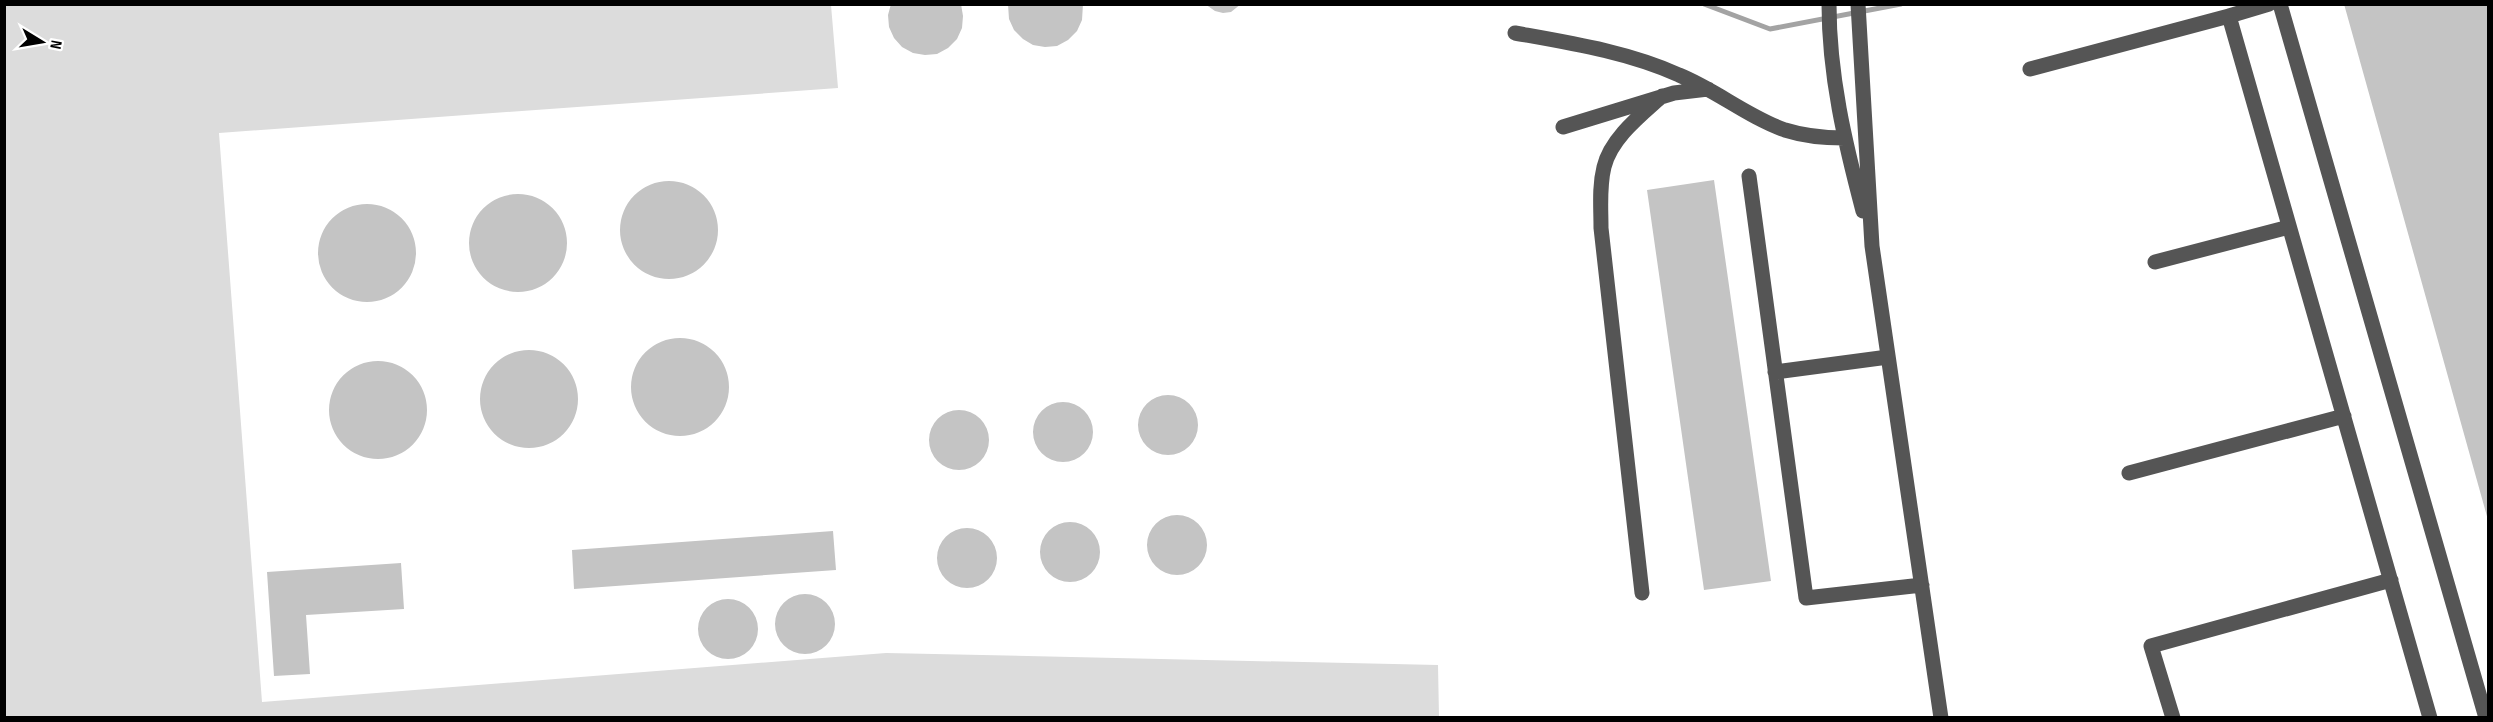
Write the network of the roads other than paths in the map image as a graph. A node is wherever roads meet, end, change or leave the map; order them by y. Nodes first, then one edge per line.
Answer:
1 (1829, 4) edge
2 (1858, 4) edge
3 (2270, 4) edge
4 (2280, 4) edge
5 (2229, 16) junction
6 (1515, 33) dead end
7 (2030, 69) dead end
8 (1711, 89) junction
9 (1662, 96) junction
10 (1563, 127) dead end
11 (1844, 138) junction
12 (1749, 176) dead end
13 (2289, 226) junction
14 (1872, 246) junction
15 (2154, 262) dead end
16 (1888, 357) junction
17 (1775, 372) junction
18 (2344, 416) junction
19 (2129, 473) dead end
20 (2391, 580) junction
21 (1922, 585) junction
22 (1642, 593) dead end
23 (1941, 717) edge
24 (2173, 717) edge
25 (2430, 717) edge
26 (2486, 717) edge

1 - 11 street
2 - 14 street
3 - 5 street
4 - 26 street
5 - 7 street
5 - 13 street
6 - 8 street
8 - 9 street
8 - 11 street
9 - 10 street
9 - 22 street
11 - 14 street
12 - 17 street
13 - 15 street
13 - 18 street
14 - 16 street
16 - 17 street
16 - 21 street
17 - 21 street
18 - 19 street
18 - 20 street
20 - 24 street
20 - 25 street
21 - 23 street

